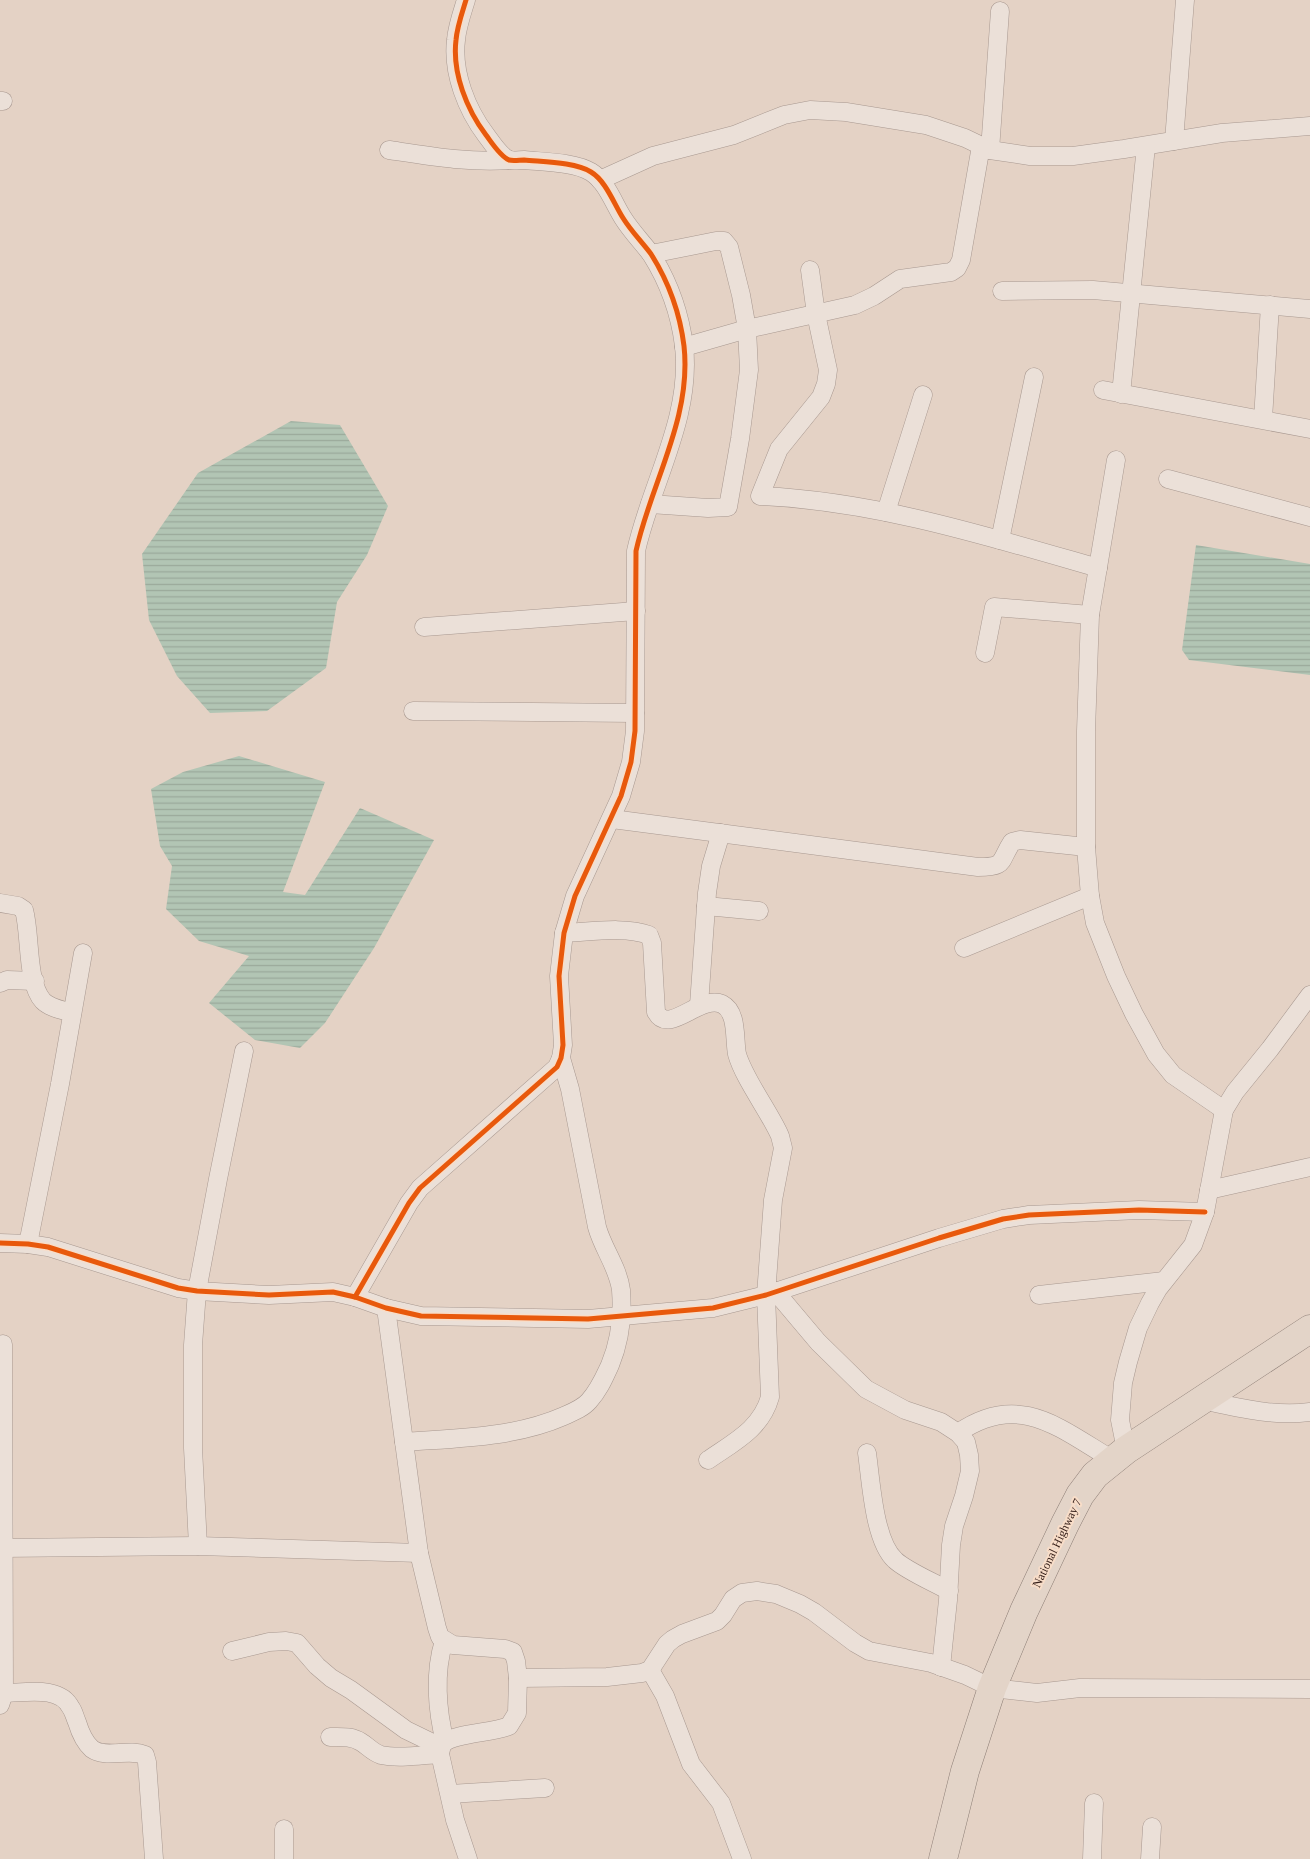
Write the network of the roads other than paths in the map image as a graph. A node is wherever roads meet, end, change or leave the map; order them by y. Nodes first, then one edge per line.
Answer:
1 (466, 0) edge
2 (1185, 0) edge
3 (1000, 11) dead end
4 (1310, 126) edge
5 (1174, 141) junction
6 (1146, 146) junction
7 (986, 148) junction
8 (389, 150) dead end
9 (510, 160) junction
10 (600, 180) junction
11 (651, 254) junction
12 (810, 270) dead end
13 (1002, 291) dead end
14 (1131, 294) junction
15 (1270, 305) junction
16 (1310, 309) edge
17 (816, 314) junction
18 (747, 329) junction
19 (684, 347) junction
20 (1034, 377) dead end
21 (1103, 390) dead end
22 (1121, 394) junction
23 (923, 395) dead end
24 (1263, 420) junction
25 (1310, 429) edge
26 (1116, 460) dead end
27 (1168, 479) dead end
28 (650, 504) junction
29 (886, 512) junction
30 (1310, 517) edge
31 (1000, 540) junction
32 (1098, 568) junction
33 (636, 611) junction
34 (1090, 614) junction
35 (424, 627) dead end
36 (985, 653) dead end
37 (413, 711) dead end
38 (635, 713) junction
39 (612, 819) junction
40 (721, 833) junction
41 (1086, 847) junction
42 (1090, 896) junction
43 (0, 903) edge
44 (706, 906) junction
45 (758, 911) dead end
46 (564, 932) junction
47 (964, 948) dead end
48 (83, 953) dead end
49 (34, 981) junction
50 (0, 983) edge
51 (1310, 995) edge
52 (700, 1005) junction
53 (72, 1013) junction
54 (244, 1051) dead end
55 (561, 1058) junction
56 (1224, 1110) junction
57 (1310, 1167) edge
58 (1209, 1190) junction
59 (1205, 1212) junction
60 (0, 1243) edge
61 (28, 1244) junction
62 (1164, 1281) junction
63 (197, 1291) junction
64 (770, 1293) junction
65 (1039, 1295) dead end
66 (355, 1297) junction
67 (386, 1308) junction
68 (621, 1317) junction
69 (1310, 1329) edge
70 (3, 1344) dead end
71 (1201, 1400) junction
72 (1310, 1412) edge
73 (958, 1433) junction
74 (404, 1442) junction
75 (866, 1453) dead end
76 (1119, 1455) junction
77 (708, 1460) dead end
78 (198, 1546) junction
79 (2, 1548) edge
80 (419, 1553) junction
81 (949, 1591) junction
82 (444, 1641) junction
83 (232, 1651) dead end
84 (941, 1667) junction
85 (650, 1670) junction
86 (518, 1678) junction
87 (992, 1688) junction
88 (1310, 1688) edge
89 (2, 1699) edge
90 (330, 1737) dead end
91 (442, 1748) junction
92 (545, 1788) dead end
93 (450, 1794) junction
94 (1094, 1803) dead end
95 (1152, 1827) dead end
96 (284, 1829) dead end
97 (154, 1859) edge
98 (284, 1859) edge
99 (468, 1859) edge
100 (742, 1859) edge
101 (943, 1859) edge
102 (1092, 1859) edge
103 (1150, 1859) edge

1 - 9 street
2 - 5 street
3 - 7 street
4 - 5 street
5 - 6 street
6 - 7 street
6 - 14 street
7 - 10 street
7 - 17 street
8 - 9 street
9 - 10 street
10 - 11 street
11 - 18 street
11 - 19 street
12 - 17 street
13 - 14 street
14 - 15 street
14 - 22 street
15 - 16 street
15 - 24 street
17 - 18 street
17 - 29 street
18 - 19 street
18 - 28 street
19 - 28 street
20 - 31 street
21 - 22 street
22 - 24 street
23 - 29 street
24 - 25 street
26 - 32 street
27 - 30 street
28 - 33 street
29 - 31 street
31 - 32 street
32 - 34 street
33 - 35 street
33 - 38 street
34 - 36 street
34 - 41 street
37 - 38 street
38 - 39 street
39 - 40 street
39 - 46 street
40 - 41 street
40 - 44 street
41 - 42 street
42 - 47 street
42 - 56 street
43 - 49 street
44 - 45 street
44 - 52 street
46 - 52 street
46 - 55 street
48 - 53 street
49 - 50 street
49 - 53 street
51 - 56 street
52 - 64 street
53 - 61 street
54 - 63 street
55 - 66 street
55 - 68 street
56 - 58 street
57 - 58 street
58 - 59 street
59 - 62 street
59 - 64 street
60 - 61 street
61 - 63 street
62 - 65 street
62 - 76 street
63 - 66 street
63 - 78 street
64 - 68 street
64 - 73 street
64 - 77 street
66 - 67 street
67 - 68 street
67 - 74 street
68 - 74 street
69 - 71 main road, National Highway 7
70 - 79 street
71 - 72 street
71 - 76 main road, National Highway 7
73 - 76 street
73 - 81 street
74 - 80 street
75 - 81 street
76 - 87 main road, National Highway 7
78 - 79 street
78 - 80 street
79 - 89 street
80 - 82 street
81 - 84 street
82 - 86 street
82 - 91 street
83 - 91 street
84 - 85 street
84 - 87 street
85 - 86 street
85 - 100 street
86 - 91 street
87 - 88 street
87 - 101 main road, National Highway 7
89 - 97 street
90 - 91 street
91 - 93 street
92 - 93 street
93 - 99 street
94 - 102 street
95 - 103 street
96 - 98 street

